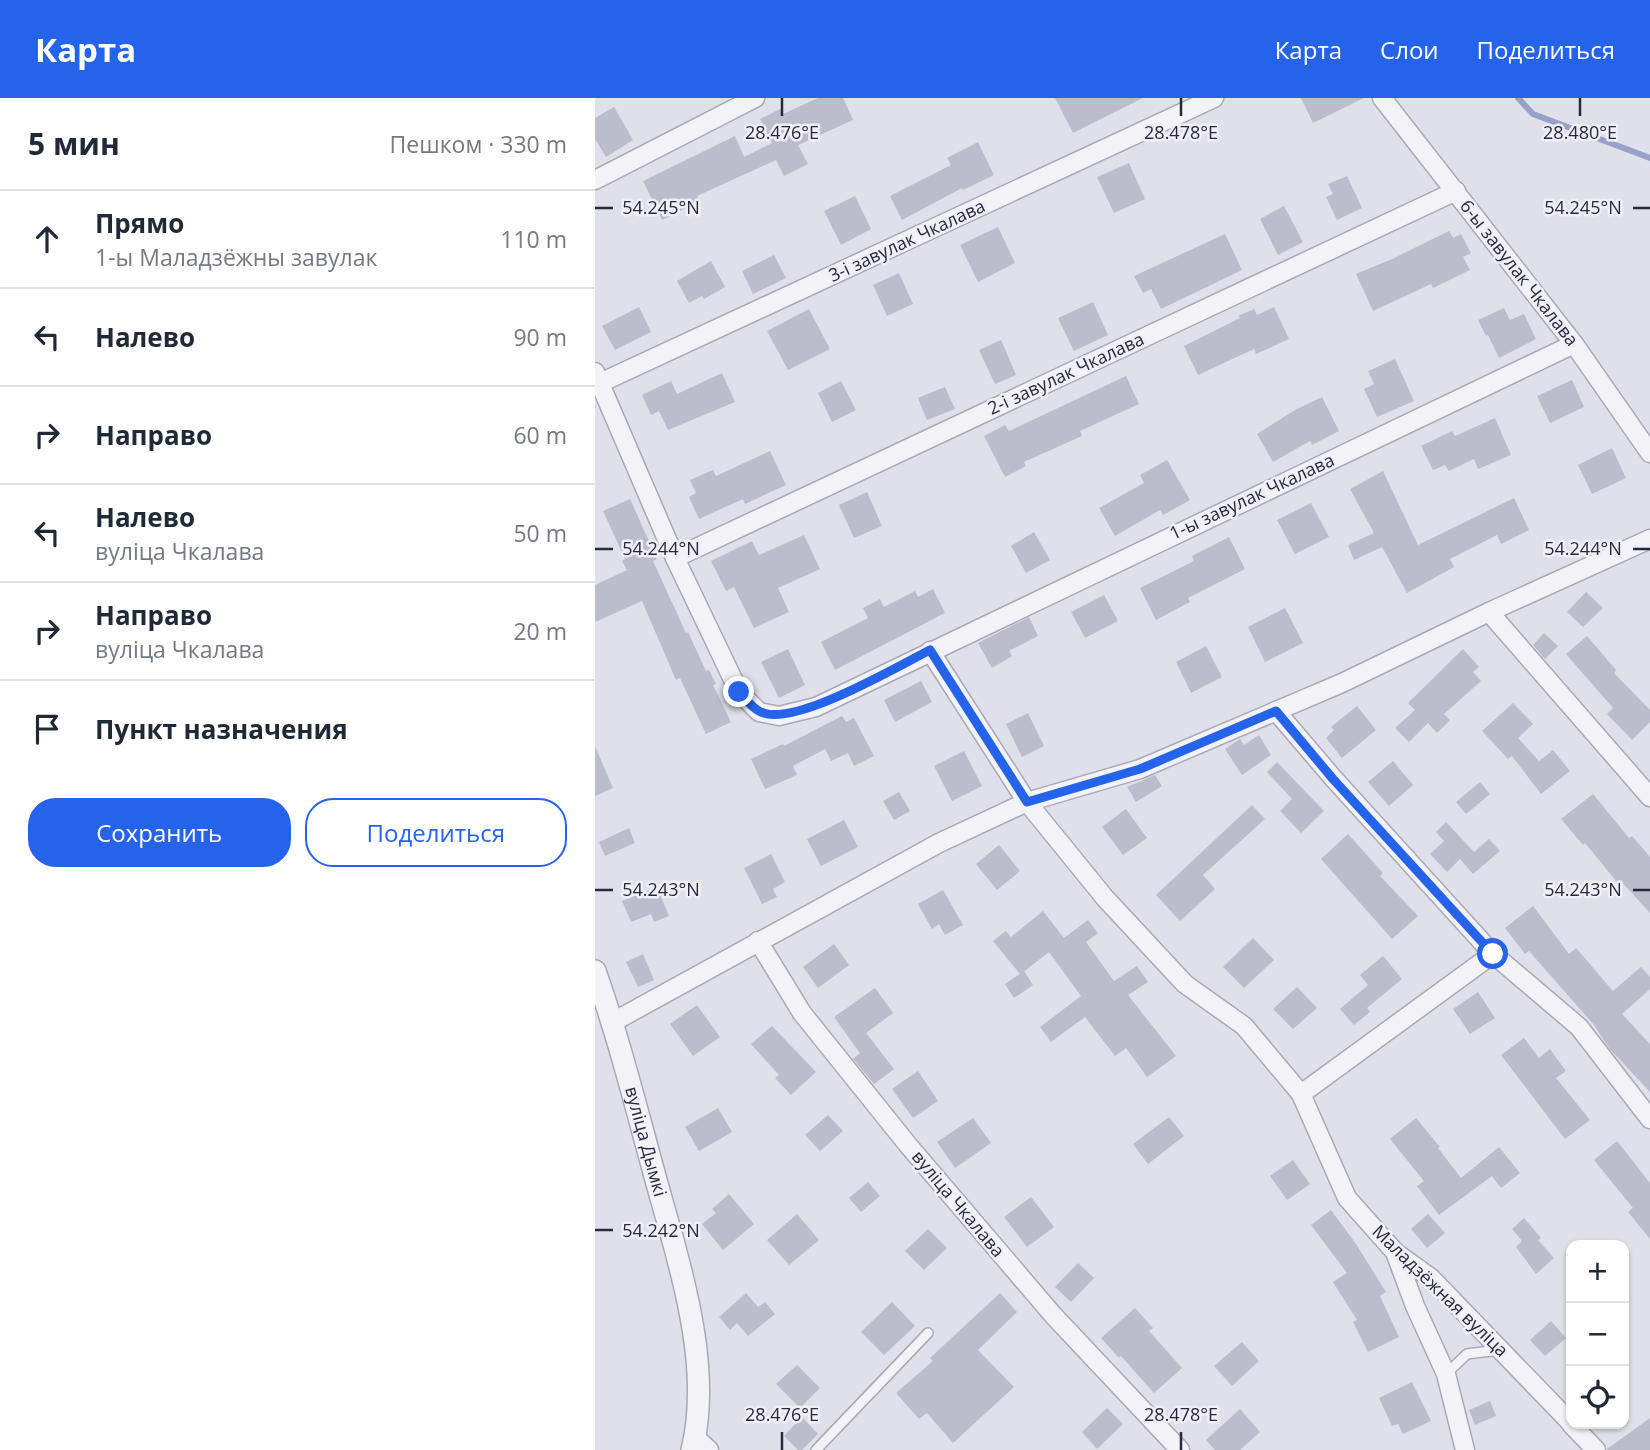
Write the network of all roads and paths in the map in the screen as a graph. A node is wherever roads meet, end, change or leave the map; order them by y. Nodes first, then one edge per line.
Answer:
1 (755, 98) edge
2 (1214, 98) edge
3 (1382, 98) edge
4 (595, 180) edge
5 (1456, 191) junction
6 (1574, 344) junction
7 (598, 378) edge
8 (1650, 453) edge
9 (1650, 539) edge
10 (675, 558) junction
11 (1489, 612) junction
12 (930, 650) junction
13 (1276, 711) junction
14 (1650, 797) edge
15 (1027, 802) junction
16 (758, 941) junction
17 (1493, 954) junction
18 (595, 971) edge
19 (613, 1022) junction
20 (1301, 1094) junction
21 (1650, 1119) edge
22 (1395, 1252) junction
23 (928, 1333) dead end
24 (1501, 1349) junction
25 (1446, 1374) junction
26 (1566, 1419) edge
27 (1576, 1429) edge
28 (699, 1446) edge
29 (816, 1450) edge
30 (1180, 1450) edge
31 (1465, 1450) edge
32 (1596, 1450) edge

1 - 4 street
2 - 7 street, 3-і завулак Чкалава
3 - 5 street, 6-ы завулак Чкалава
5 - 6 street, 6-ы завулак Чкалава
5 - 10 street, 2-і завулак Чкалава
6 - 8 street, 6-ы завулак Чкалава
6 - 12 street, 1-ы завулак Чкалава
7 - 10 street
9 - 11 street
10 - 12 street
11 - 13 street
11 - 14 street
12 - 15 street, Маладзёжная вуліца
13 - 15 street
13 - 17 street
15 - 16 street
15 - 20 street, Маладзёжная вуліца
16 - 19 street
16 - 30 street, вуліца Чкалава
17 - 20 street
17 - 21 street
18 - 19 street, вуліца Дымкі
19 - 28 street, вуліца Дымкі
20 - 22 street, Маладзёжная вуліца
22 - 24 street, Маладзёжная вуліца
22 - 25 street
23 - 29 lane
24 - 25 lane
24 - 26 street, Маладзёжная вуліца
25 - 31 street
27 - 32 street, Маладзёжная вуліца

